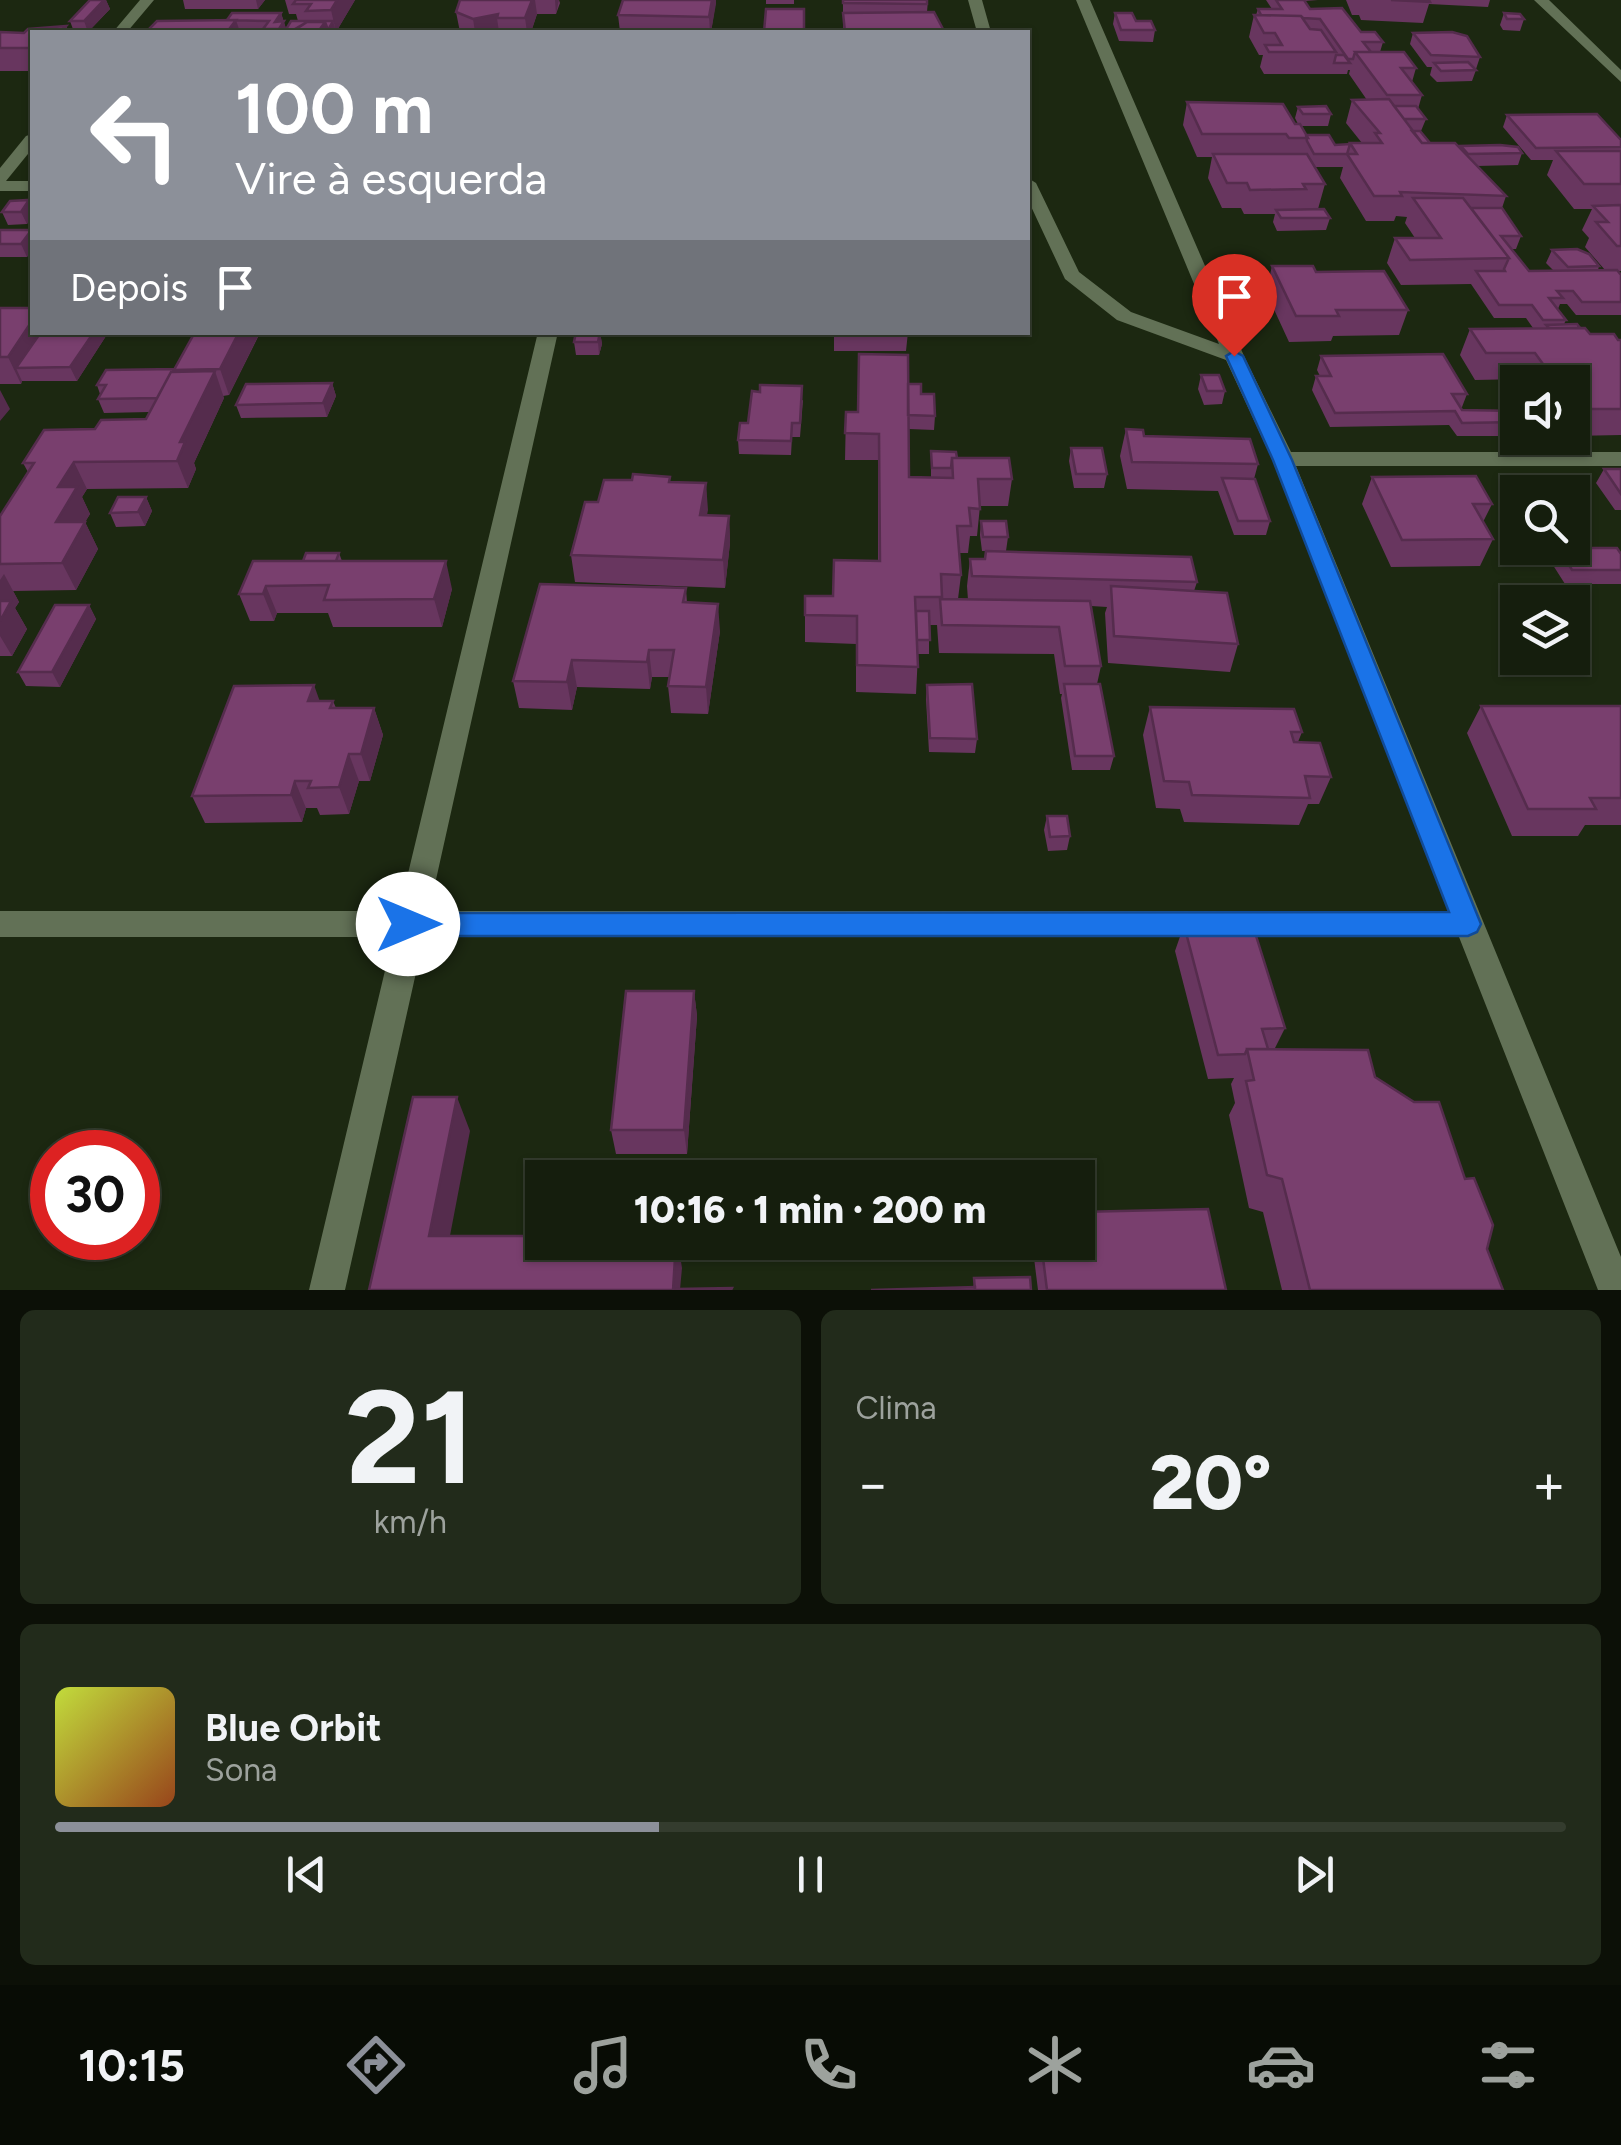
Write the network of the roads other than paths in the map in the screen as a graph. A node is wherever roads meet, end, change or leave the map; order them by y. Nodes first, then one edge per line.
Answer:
1 (147, 0) edge
2 (975, 0) edge
3 (1083, 0) edge
4 (1542, 0) edge
5 (122, 30) edge
6 (983, 30) edge
7 (1621, 78) edge
8 (30, 141) edge
9 (0, 178) edge
10 (0, 186) edge
11 (30, 186) edge
12 (1030, 189) edge
13 (547, 335) edge
14 (1234, 356) junction
15 (1282, 460) junction
16 (1621, 460) edge
17 (0, 924) edge
18 (408, 924) junction
19 (1468, 924) junction
20 (326, 1290) edge
21 (1616, 1290) edge

1 - 5 street
2 - 6 street
3 - 14 street
4 - 7 street
8 - 9 street
10 - 11 street
12 - 14 street
13 - 18 street
14 - 15 street
15 - 16 street
15 - 19 street
17 - 18 street
18 - 19 street
18 - 20 street
19 - 21 street

